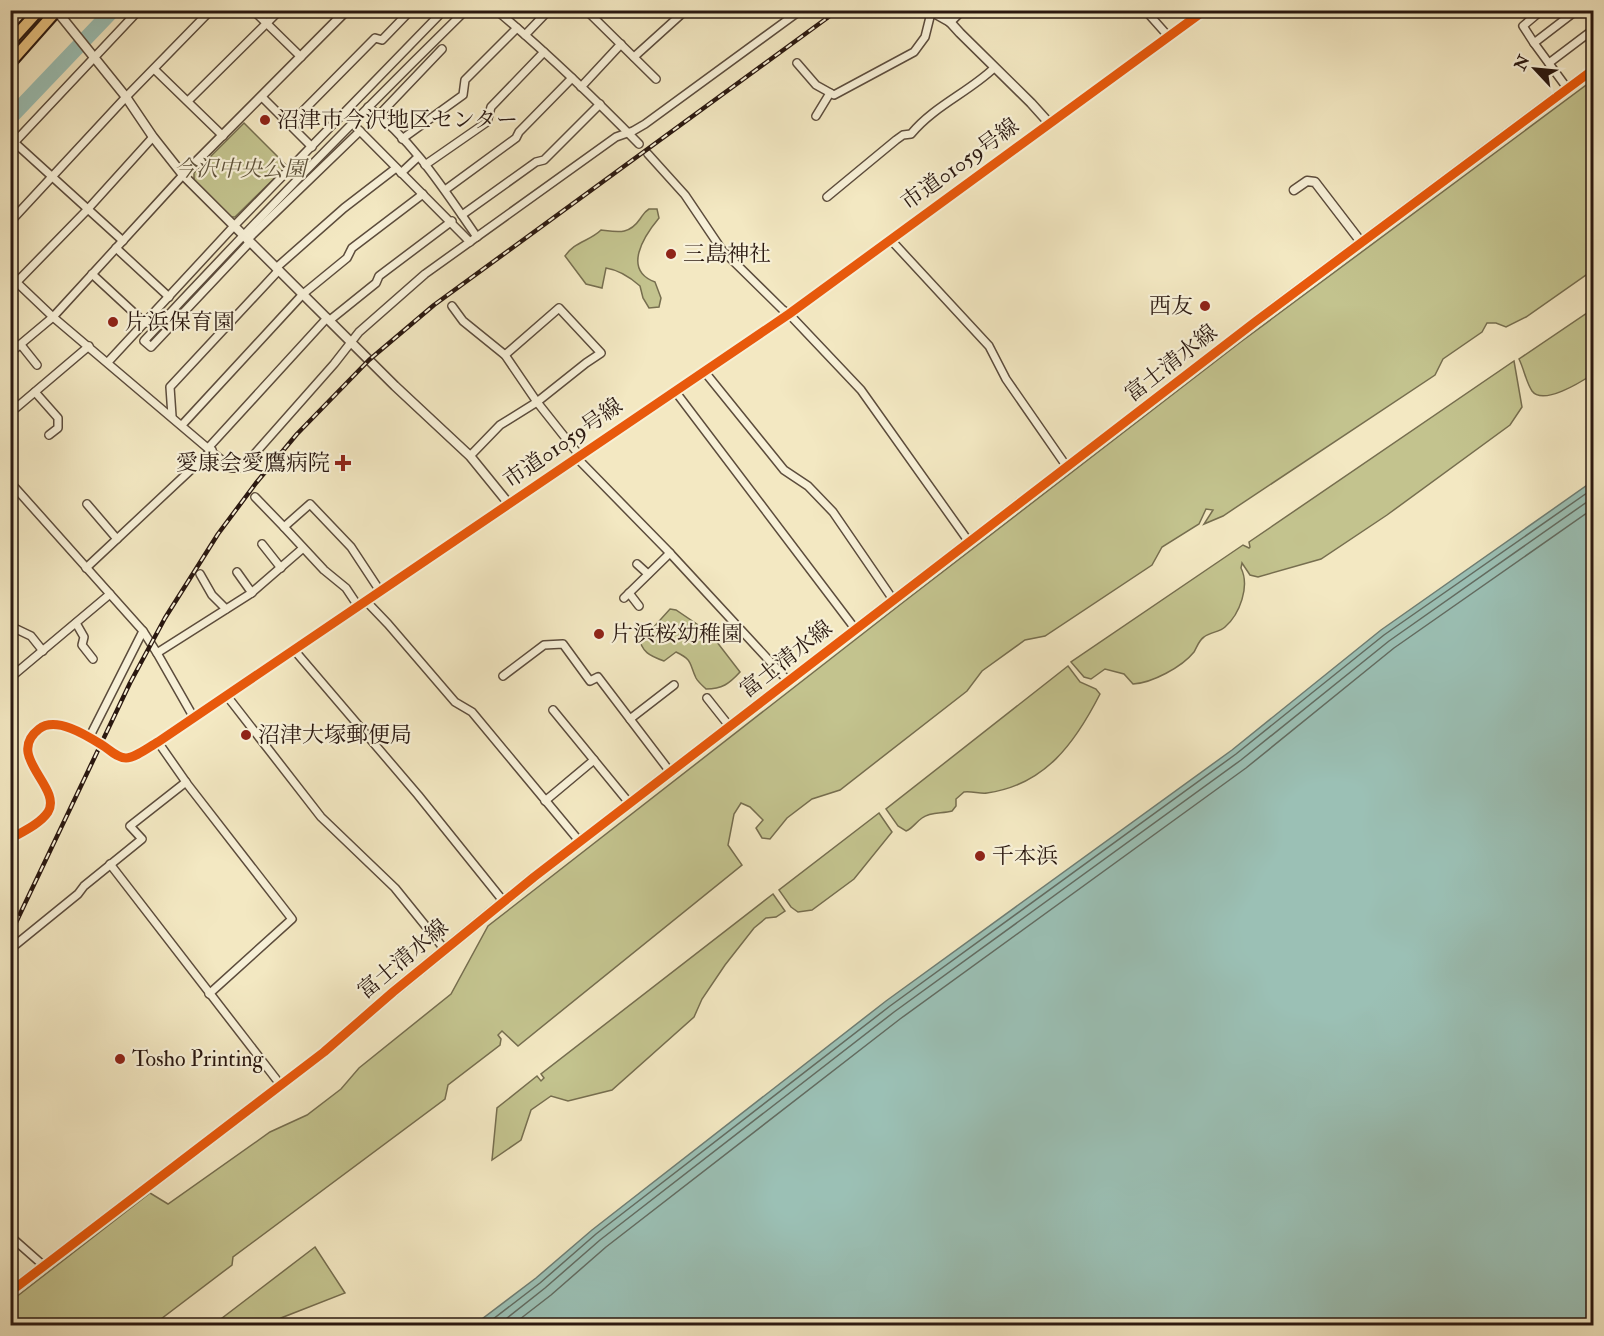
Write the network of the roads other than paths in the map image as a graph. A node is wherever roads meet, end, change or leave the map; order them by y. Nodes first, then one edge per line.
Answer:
1 (39, 10) edge
2 (139, 10) edge
3 (211, 10) edge
4 (253, 10) edge
5 (280, 10) edge
6 (347, 10) edge
7 (411, 10) edge
8 (444, 10) edge
9 (465, 10) edge
10 (496, 10) edge
11 (549, 10) edge
12 (586, 10) edge
13 (686, 10) edge
14 (801, 10) edge
15 (916, 10) edge
16 (944, 10) edge
17 (962, 10) edge
18 (1145, 10) edge
19 (1205, 10) edge
20 (1542, 10) edge
21 (1577, 10) edge
22 (1590, 10) edge
23 (57, 11) edge
24 (931, 13) junction
25 (1593, 14) edge
26 (950, 22) junction
27 (266, 24) junction
28 (517, 28) junction
29 (1593, 29) edge
30 (525, 35) junction
31 (1169, 37) junction
32 (416, 40) junction
33 (10, 42) edge
34 (1534, 43) junction
35 (621, 44) junction
36 (427, 48) junction
37 (442, 49) dead end
38 (544, 52) junction
39 (92, 55) junction
40 (301, 57) junction
41 (634, 57) junction
42 (10, 63) edge
43 (797, 63) dead end
44 (1549, 63) junction
45 (994, 68) junction
46 (154, 69) junction
47 (1593, 69) edge
48 (572, 78) junction
49 (656, 79) dead end
50 (581, 87) junction
51 (1567, 88) junction
52 (830, 93) junction
53 (126, 97) junction
54 (262, 97) junction
55 (188, 101) junction
56 (600, 104) junction
57 (368, 107) junction
58 (379, 115) junction
59 (816, 116) dead end
60 (352, 123) junction
61 (1049, 123) junction
62 (290, 124) junction
63 (360, 131) junction
64 (627, 132) junction
65 (223, 136) junction
66 (153, 137) junction
67 (402, 139) junction
68 (639, 144) dead end
69 (13, 145) edge
70 (312, 147) junction
71 (648, 154) dead end
72 (418, 157) junction
73 (425, 165) junction
74 (398, 171) junction
75 (183, 175) junction
76 (52, 177) junction
77 (445, 190) junction
78 (1294, 190) dead end
79 (423, 194) junction
80 (827, 197) dead end
81 (87, 210) junction
82 (462, 215) junction
83 (452, 221) junction
84 (10, 222) edge
85 (234, 225) junction
86 (477, 237) junction
87 (247, 239) junction
88 (890, 239) junction
89 (123, 241) junction
90 (470, 242) junction
91 (1361, 242) junction
92 (116, 248) junction
93 (277, 269) junction
94 (92, 274) junction
95 (10, 276) edge
96 (18, 283) junction
97 (10, 289) edge
98 (303, 294) junction
99 (169, 297) junction
100 (452, 306) dead end
101 (789, 314) junction
102 (53, 317) junction
103 (329, 319) junction
104 (145, 323) junction
105 (351, 341) junction
106 (21, 345) junction
107 (89, 346) junction
108 (10, 353) edge
109 (505, 355) junction
110 (108, 362) junction
111 (37, 364) dead end
112 (704, 370) junction
113 (675, 391) junction
114 (35, 392) junction
115 (537, 402) junction
116 (10, 413) edge
117 (172, 416) junction
118 (182, 425) junction
119 (49, 435) dead end
120 (211, 449) junction
121 (471, 456) junction
122 (577, 456) junction
123 (1067, 467) junction
124 (10, 482) edge
125 (255, 497) dead end
126 (87, 504) dead end
127 (509, 504) junction
128 (284, 528) junction
129 (117, 539) junction
130 (969, 542) junction
131 (262, 544) dead end
132 (302, 549) junction
133 (670, 553) junction
134 (637, 564) dead end
135 (86, 568) junction
136 (281, 568) junction
137 (237, 572) dead end
138 (200, 574) dead end
139 (648, 574) junction
140 (380, 591) junction
141 (252, 593) junction
142 (110, 594) junction
143 (894, 601) junction
144 (362, 604) junction
145 (639, 606) dead end
146 (226, 609) junction
147 (76, 623) junction
148 (10, 626) edge
149 (856, 630) junction
150 (143, 631) junction
151 (43, 651) junction
152 (295, 651) junction
153 (157, 653) junction
154 (93, 659) dead end
155 (503, 676) dead end
156 (10, 678) edge
157 (789, 682) junction
158 (674, 685) dead end
159 (227, 696) junction
160 (707, 699) dead end
161 (553, 710) dead end
162 (194, 718) junction
163 (630, 719) junction
164 (730, 727) junction
165 (89, 738) junction
166 (158, 742) junction
167 (594, 760) junction
168 (671, 773) junction
169 (186, 782) junction
170 (545, 801) junction
171 (630, 804) junction
172 (10, 839) edge
173 (580, 842) junction
174 (110, 864) junction
175 (504, 902) junction
176 (445, 950) junction
177 (10, 951) edge
178 (209, 994) junction
179 (276, 1079) dead end
180 (10, 1236) edge
181 (44, 1266) junction
182 (10, 1292) edge

1 - 33 highway
2 - 39 street
3 - 46 street
4 - 27 street
5 - 27 street
6 - 40 street
7 - 62 street
8 - 32 street
9 - 36 street
10 - 28 street
11 - 30 street
12 - 35 street
13 - 41 street
14 - 64 street
15 - 24 street
16 - 26 street
17 - 26 street
18 - 31 street
19 - 31 street, 市道01059号線
20 - 34 street
21 - 34 street
22 - 25 street
23 - 39 street
23 - 42 highway
24 - 26 street
24 - 52 street
26 - 45 street
27 - 40 street
27 - 55 street
28 - 30 street
28 - 67 street
29 - 44 street
30 - 38 street
31 - 61 street, 市道01059号線
32 - 36 street
32 - 70 street
34 - 44 street
35 - 41 street
35 - 50 street
36 - 57 street
37 - 58 street
38 - 48 street
38 - 73 street
39 - 53 street
39 - 69 street
40 - 54 street
41 - 49 street
43 - 52 street
44 - 51 street
45 - 61 street
45 - 80 street
46 - 53 street
46 - 55 street
47 - 51 main road, 富士清水線
48 - 50 street
48 - 77 street
50 - 56 street
51 - 91 main road, 富士清水線
52 - 59 street
53 - 66 street
53 - 76 street
54 - 62 street
54 - 65 street
55 - 65 street
56 - 64 street
56 - 82 street
57 - 58 street
57 - 60 street
58 - 67 street
60 - 63 street
60 - 87 street
61 - 88 street, 市道01059号線
62 - 70 street
63 - 74 street
63 - 87 street
64 - 68 street
64 - 86 street
65 - 75 street
66 - 75 street
66 - 81 street
67 - 72 street
69 - 76 street
70 - 85 street
71 - 101 street
72 - 73 street
72 - 74 street
73 - 77 street
74 - 79 street
74 - 93 street
75 - 85 street
75 - 89 street
76 - 81 street
76 - 84 street
77 - 82 street
78 - 91 street
79 - 83 street
79 - 98 street
81 - 89 street
81 - 96 street
82 - 86 street
83 - 90 street
83 - 103 street
85 - 87 street
85 - 99 street
86 - 90 street
87 - 87 street
87 - 93 street
88 - 101 street, 市道01059号線
88 - 123 street
89 - 92 street
90 - 105 street
91 - 123 main road, 富士清水線
92 - 94 street
92 - 99 street
93 - 98 street
93 - 117 street
94 - 102 street
94 - 104 street
95 - 96 street
96 - 97 street
96 - 102 street
98 - 103 street
98 - 118 street
99 - 104 street
100 - 109 street
101 - 112 street, 市道01059号線
101 - 130 street
102 - 106 street
102 - 107 street
103 - 105 street
103 - 120 street
104 - 110 street
105 - 120 street
105 - 121 street
106 - 108 street
106 - 111 street
107 - 110 street
107 - 114 street
109 - 115 street
109 - 115 street
110 - 117 street
112 - 113 street, 市道01059号線
112 - 143 street
113 - 122 street, 市道01059号線
113 - 149 street
114 - 116 street
114 - 119 street
115 - 121 street
115 - 122 street
117 - 118 street
118 - 120 street
120 - 129 street
121 - 127 street
122 - 127 street, 市道01059号線
122 - 133 street
123 - 130 main road, 富士清水線
124 - 135 street
125 - 128 street
126 - 129 street
127 - 140 street, 市道01059号線
128 - 132 street
128 - 140 street
129 - 135 street
130 - 143 main road, 富士清水線
131 - 136 street
132 - 136 street
132 - 144 street
133 - 139 street
133 - 157 street
134 - 139 street
135 - 142 street
136 - 141 street
137 - 141 street
138 - 146 street
139 - 145 street
140 - 144 street, 市道01059号線
141 - 146 street
142 - 147 street
142 - 150 street
143 - 149 main road, 富士清水線
144 - 152 street, 市道01059号線
144 - 170 street
146 - 153 street
147 - 151 street
147 - 154 street
148 - 151 street
149 - 157 main road, 富士清水線
150 - 153 street
150 - 165 street
151 - 156 street
152 - 159 street, 市道01059号線
152 - 175 street
153 - 162 street
155 - 163 street
157 - 164 main road, 富士清水線
158 - 163 street
159 - 162 street, 市道01059号線
159 - 176 street
160 - 164 street
161 - 167 street
162 - 166 street, 市道01059号線
163 - 168 street
164 - 168 main road, 富士清水線
165 - 166 street, 市道01059号線
165 - 172 street, 市道01059号線
166 - 169 street
167 - 170 street
167 - 171 street
168 - 171 main road, 富士清水線
169 - 174 street
169 - 178 street
170 - 173 street
171 - 173 main road, 富士清水線
173 - 175 main road, 富士清水線
174 - 177 street
174 - 178 street
175 - 176 main road, 富士清水線
176 - 181 main road, 富士清水線
178 - 179 street
180 - 181 street
181 - 182 main road, 富士清水線

